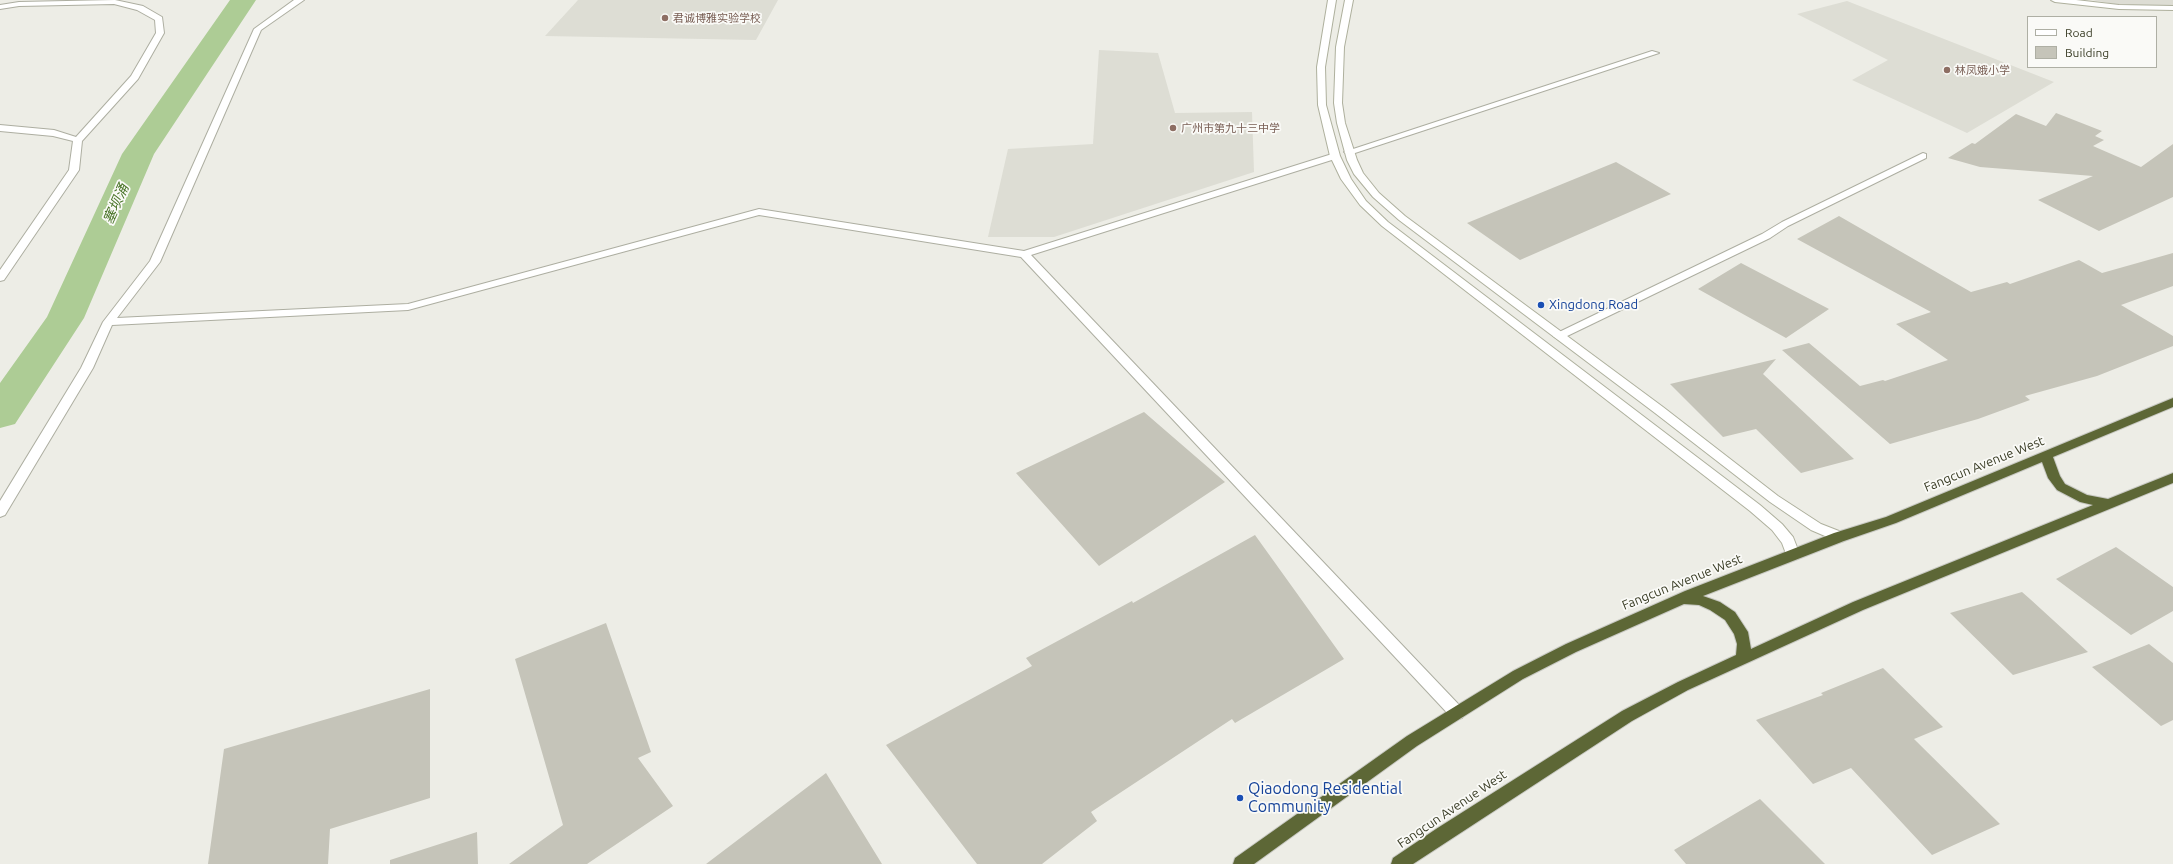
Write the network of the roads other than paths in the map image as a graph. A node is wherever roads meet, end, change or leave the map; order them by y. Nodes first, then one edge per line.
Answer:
1 (300, 0) edge
2 (1332, 0) edge
3 (1349, 0) edge
4 (2055, 0) edge
5 (2079, 1) edge
6 (0, 7) edge
7 (2173, 8) edge
8 (1655, 53) dead end
9 (0, 128) edge
10 (78, 140) junction
11 (1349, 152) junction
12 (1335, 156) junction
13 (1923, 156) dead end
14 (1024, 254) junction
15 (0, 278) edge
16 (108, 322) junction
17 (1559, 336) junction
18 (2173, 402) edge
19 (2046, 456) junction
20 (2173, 478) edge
21 (2108, 504) junction
22 (0, 512) edge
23 (1839, 537) junction
24 (1793, 555) junction
25 (1683, 598) junction
26 (1743, 659) junction
27 (1457, 713) junction
28 (1241, 864) edge
29 (1399, 864) edge

1 - 16 street
2 - 12 street
3 - 11 street
4 - 5 street
5 - 7 street
6 - 10 street
8 - 11 street
9 - 10 street
10 - 15 street
11 - 17 street
12 - 14 street
12 - 24 street
13 - 17 street
14 - 16 street
14 - 27 street
16 - 22 street
17 - 23 street
18 - 19 highway, Fangcun Avenue West
19 - 21 highway
19 - 23 highway, Fangcun Avenue West
20 - 21 highway, Fangcun Avenue West
21 - 26 highway, Fangcun Avenue West
23 - 24 highway, Fangcun Avenue West
24 - 25 highway, Fangcun Avenue West
25 - 26 highway
25 - 27 highway, Fangcun Avenue West
26 - 29 highway, Fangcun Avenue West
27 - 28 highway, Fangcun Avenue West

